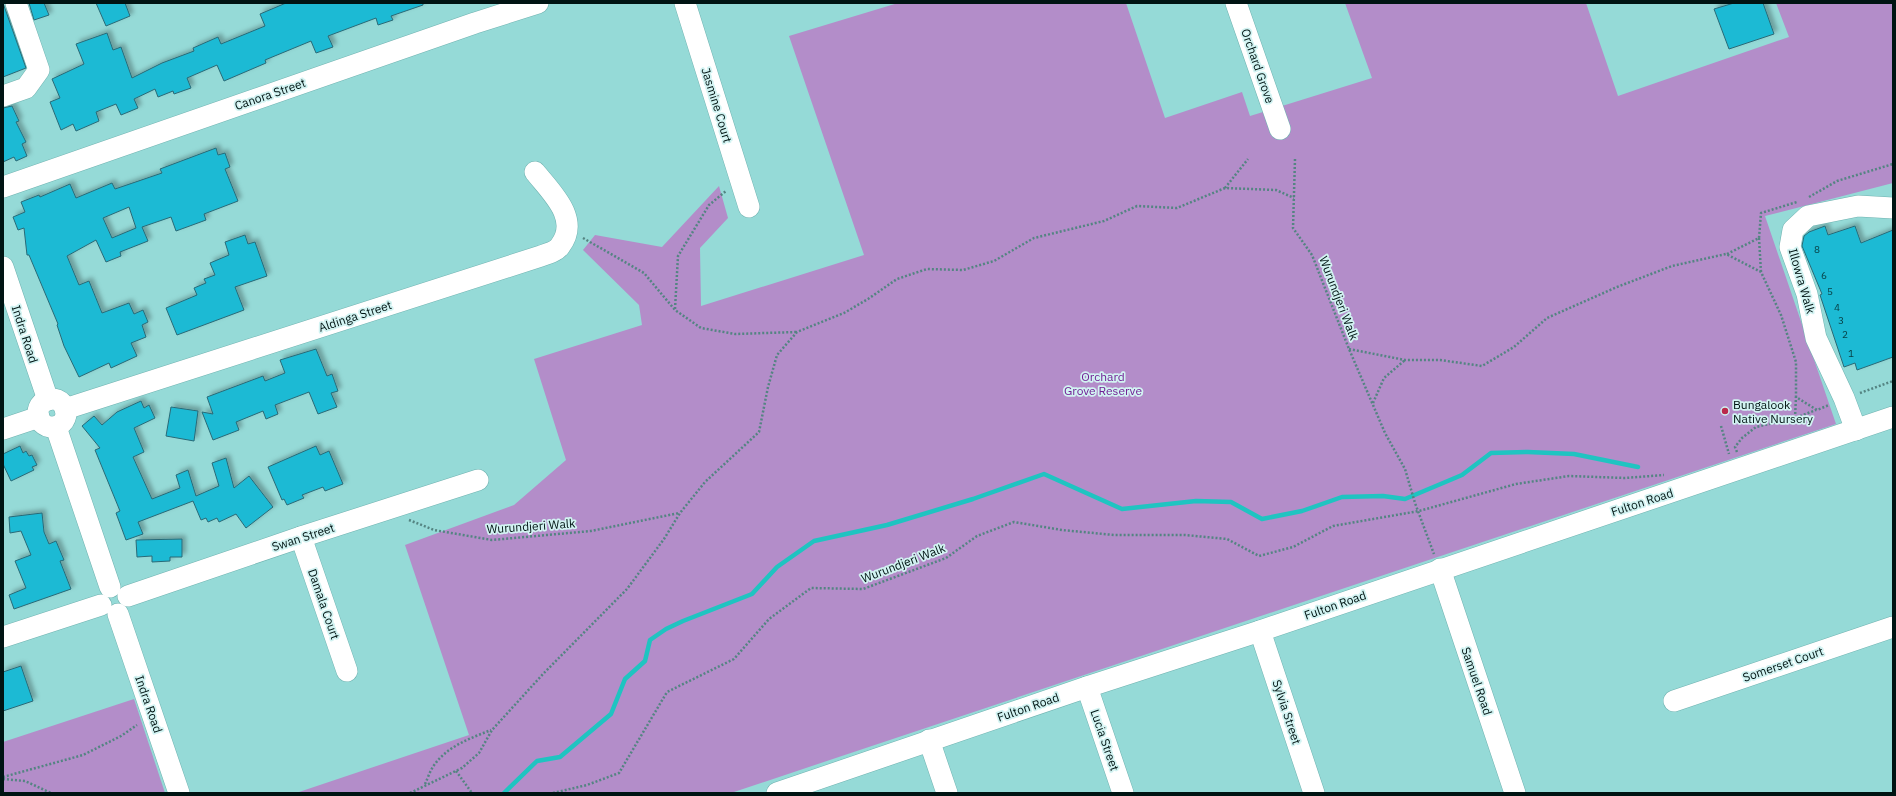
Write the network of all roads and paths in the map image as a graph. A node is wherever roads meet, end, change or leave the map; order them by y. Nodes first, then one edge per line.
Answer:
1 (16, 3) edge
2 (538, 3) edge
3 (685, 3) edge
4 (1236, 3) edge
5 (3, 96) edge
6 (1280, 129) dead end
7 (1295, 158) dead end
8 (1248, 159) dead end
9 (535, 172) dead end
10 (740, 180) junction
11 (3, 187) edge
12 (1225, 188) junction
13 (1294, 198) junction
14 (749, 207) dead end
15 (1893, 208) edge
16 (567, 229) junction
17 (1759, 238) dead end
18 (3, 267) edge
19 (1761, 272) junction
20 (675, 310) junction
21 (797, 332) junction
22 (1349, 349) junction
23 (1405, 360) junction
24 (1893, 381) edge
25 (1796, 397) junction
26 (1844, 398) junction
27 (1373, 404) junction
28 (1816, 410) junction
29 (52, 413) junction
30 (1893, 417) edge
31 (1795, 418) junction
32 (1721, 426) dead end
33 (3, 429) edge
34 (1856, 430) junction
35 (1739, 469) junction
36 (1667, 474) dead end
37 (478, 480) dead end
38 (386, 511) junction
39 (1419, 511) junction
40 (680, 513) junction
41 (301, 537) junction
42 (1440, 569) junction
43 (114, 600) junction
44 (1893, 627) edge
45 (1260, 631) junction
46 (3, 637) edge
47 (347, 671) dead end
48 (1087, 687) junction
49 (1674, 701) dead end
50 (153, 714) junction
51 (492, 730) junction
52 (929, 740) junction
53 (456, 771) junction
54 (3, 778) edge
55 (425, 785) junction
56 (51, 793) edge
57 (179, 793) edge
58 (410, 793) edge
59 (472, 793) edge
60 (553, 793) edge
61 (777, 793) edge
62 (948, 793) edge
63 (1123, 793) edge
64 (1314, 793) edge
65 (1515, 793) edge

1 - 5 street
2 - 11 street, Canora Street
3 - 10 street, Jasmine Court
4 - 6 street, Orchard Grove
7 - 13 path, Wurundjeri Walk
8 - 12 path
9 - 16 street
10 - 14 street, Jasmine Court
10 - 20 path
12 - 13 path
12 - 21 path
13 - 22 path, Wurundjeri Walk
15 - 26 street, Illowra Walk
16 - 20 path
16 - 29 street, Aldinga Street
17 - 19 path
18 - 29 street, Indra Road
19 - 23 path, Wurundjeri Walk
19 - 25 path
20 - 21 path
21 - 40 path
22 - 23 path, Wurundjeri Walk
22 - 27 path, Wurundjeri Walk
23 - 27 path
24 - 26 path
25 - 28 path
25 - 31 path
26 - 28 path
26 - 34 street, Illowra Walk
27 - 39 path, Wurundjeri Walk
28 - 31 path
29 - 33 street, Aldinga Street
29 - 43 street, Indra Road
30 - 34 street, Fulton Road
31 - 35 path
32 - 35 path
34 - 35 street, Fulton Road
35 - 42 street, Fulton Road
36 - 39 path, Wurundjeri Walk
37 - 38 street, Swan Street
38 - 40 path, Wurundjeri Walk
38 - 41 street, Swan Street
39 - 42 path, Wurundjeri Walk
39 - 60 path, Wurundjeri Walk
40 - 51 path
41 - 43 street, Swan Street
41 - 47 street, Damala Court
42 - 45 street, Fulton Road
42 - 65 street, Samuel Road
43 - 46 street, Swan Street
43 - 50 street, Indra Road
44 - 49 street, Somerset Court
45 - 48 street, Fulton Road
45 - 64 street, Sylvia Street
48 - 52 street, Fulton Road
48 - 63 street, Lucia Street
50 - 54 path
50 - 57 street, Indra Road
51 - 53 path
51 - 55 path
52 - 61 street, Fulton Road
52 - 62 street
53 - 55 path
53 - 59 path
54 - 56 path
55 - 58 path

